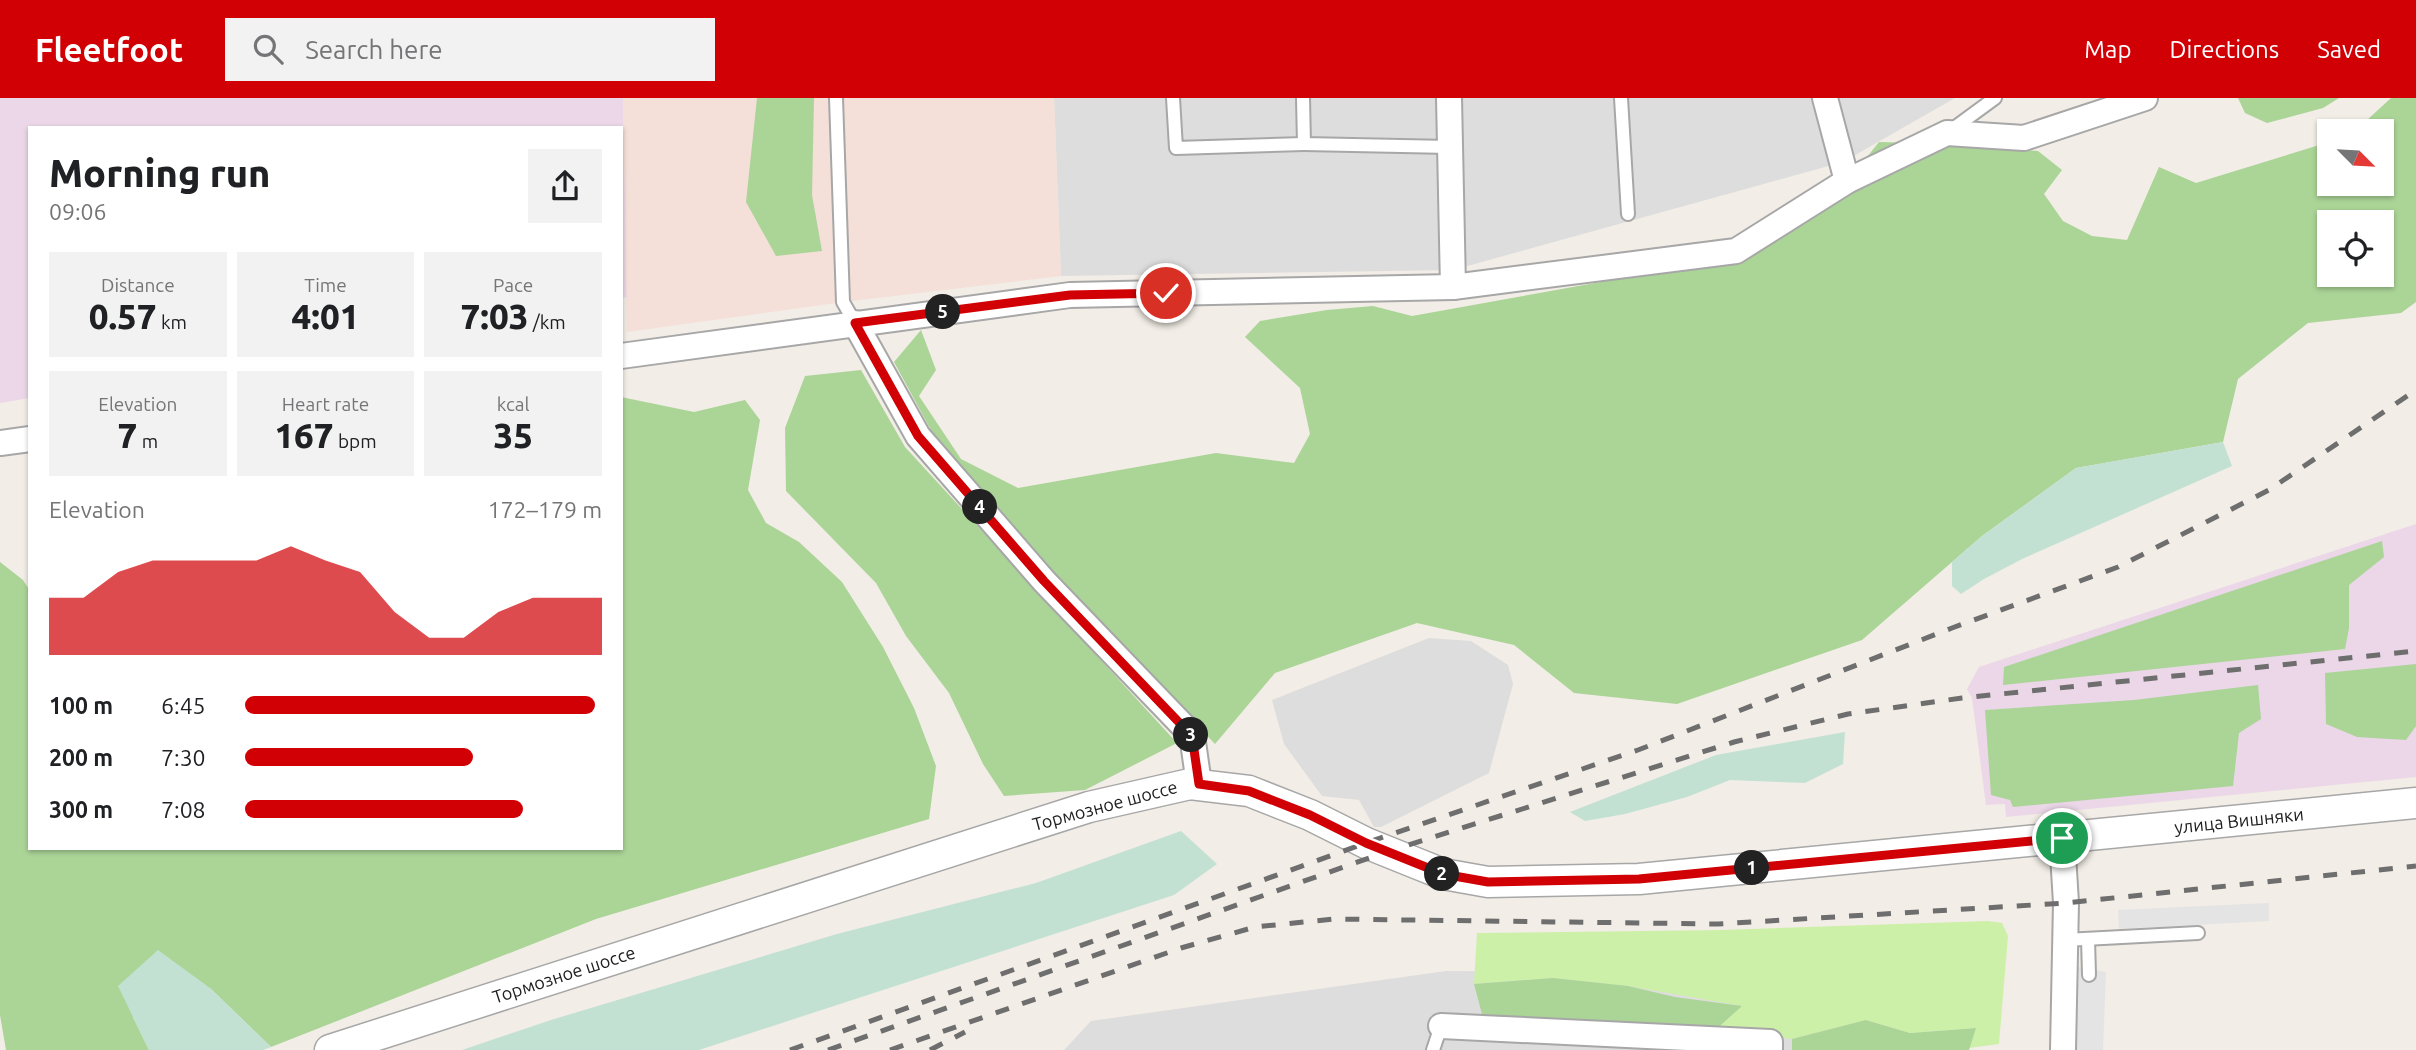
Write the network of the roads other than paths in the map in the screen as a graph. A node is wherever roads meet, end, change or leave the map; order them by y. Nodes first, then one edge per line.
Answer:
1 (836, 98) edge
2 (1173, 98) edge
3 (1303, 98) edge
4 (1449, 98) edge
5 (1621, 98) edge
6 (1825, 98) edge
7 (1995, 98) edge
8 (2145, 98) edge
9 (1947, 133) junction
10 (1304, 144) junction
11 (1450, 148) junction
12 (1847, 181) junction
13 (1628, 214) dead end
14 (1453, 287) junction
15 (855, 323) junction
16 (623, 356) edge
17 (28, 439) edge
18 (0, 443) edge
19 (1199, 784) junction
20 (2416, 803) edge
21 (2062, 838) junction
22 (2198, 933) dead end
23 (2076, 939) junction
24 (2088, 975) dead end
25 (1441, 1026) joint
26 (330, 1050) edge
27 (1433, 1050) edge
28 (1770, 1050) edge
29 (2063, 1050) edge

1 - 15 lane
2 - 10 lane
3 - 10 lane
4 - 11 street
5 - 13 lane
6 - 12 street
7 - 9 lane
8 - 9 street
9 - 12 street
10 - 11 lane
11 - 14 street
12 - 14 street
14 - 15 street
15 - 16 street
15 - 19 street
17 - 18 street
19 - 21 street, Тормозное шоссе
19 - 26 street, Тормозное шоссе
20 - 21 street, улица Вишняки
21 - 23 street
22 - 23 lane
23 - 24 lane
23 - 29 street
25 - 27 lane
25 - 28 street

